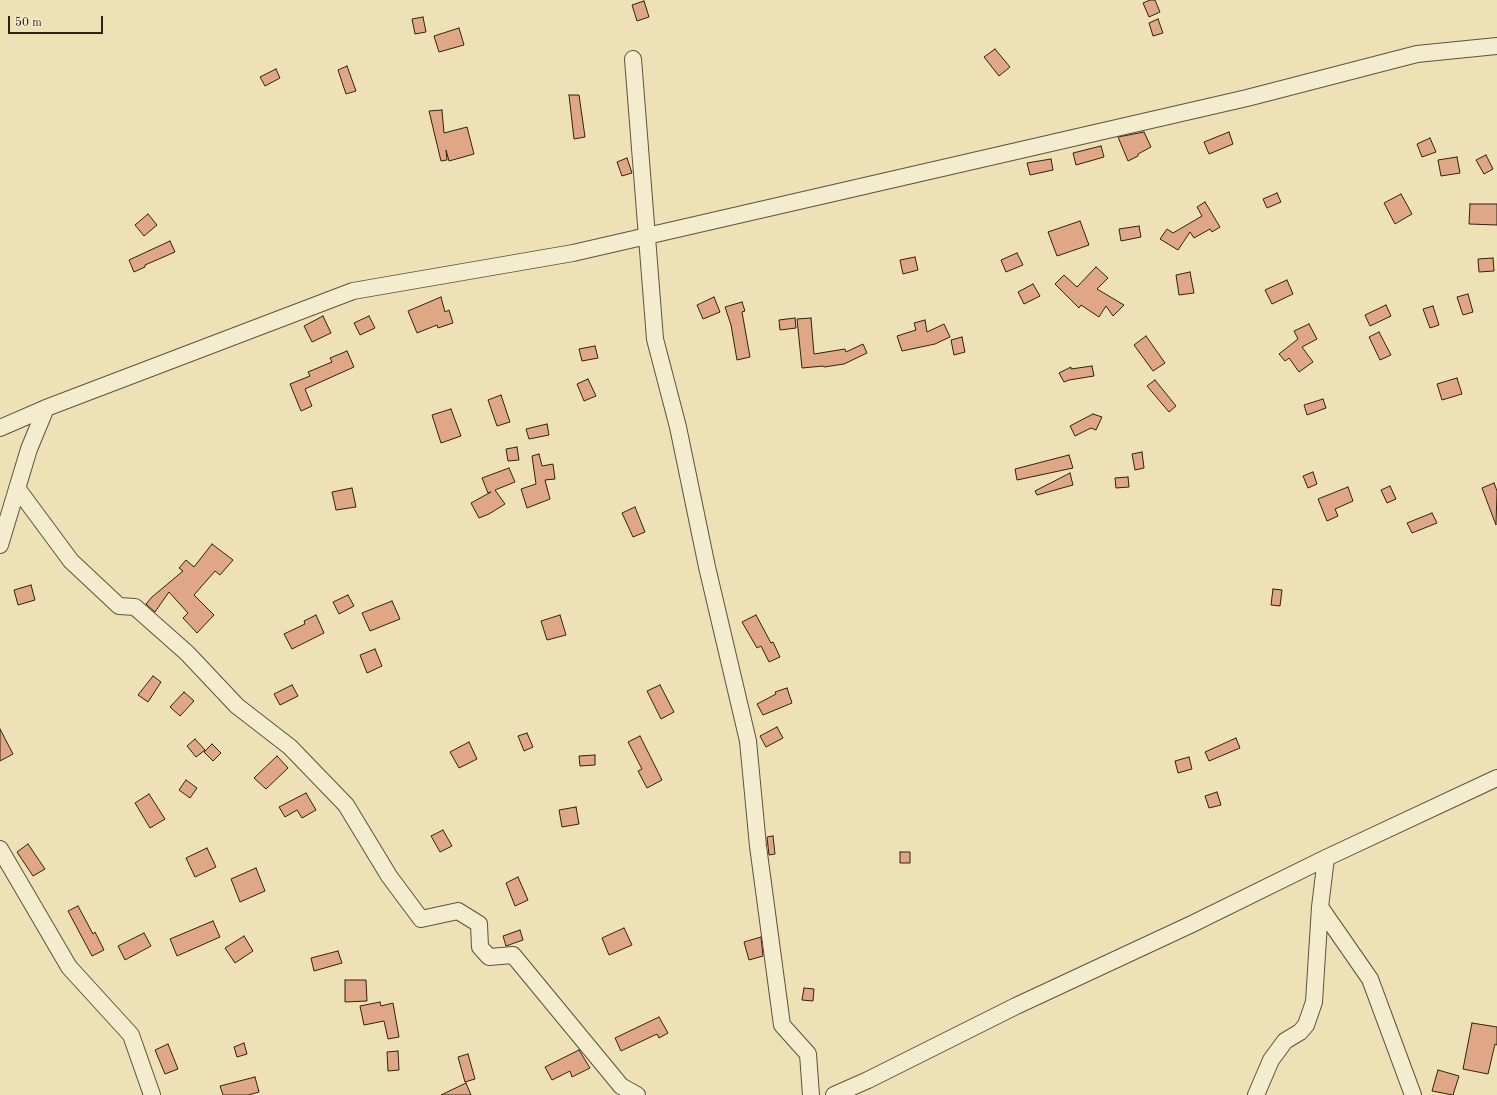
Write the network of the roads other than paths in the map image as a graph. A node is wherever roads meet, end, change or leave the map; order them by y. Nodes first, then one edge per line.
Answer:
1 (1497, 46) edge
2 (633, 59) dead end
3 (648, 236) junction
4 (46, 408) junction
5 (0, 428) edge
6 (17, 488) junction
7 (0, 545) edge
8 (1497, 778) edge
9 (0, 849) edge
10 (1326, 858) junction
11 (1320, 907) junction
12 (152, 1095) edge
13 (637, 1095) edge
14 (811, 1095) edge
15 (834, 1095) edge
16 (1256, 1095) edge
17 (1413, 1095) edge

1 - 3 street
2 - 3 street
3 - 4 street
3 - 14 street
4 - 5 street
4 - 6 street
6 - 7 street
6 - 13 street
8 - 10 street
9 - 12 street
10 - 11 street
10 - 15 street
11 - 16 street
11 - 17 street

